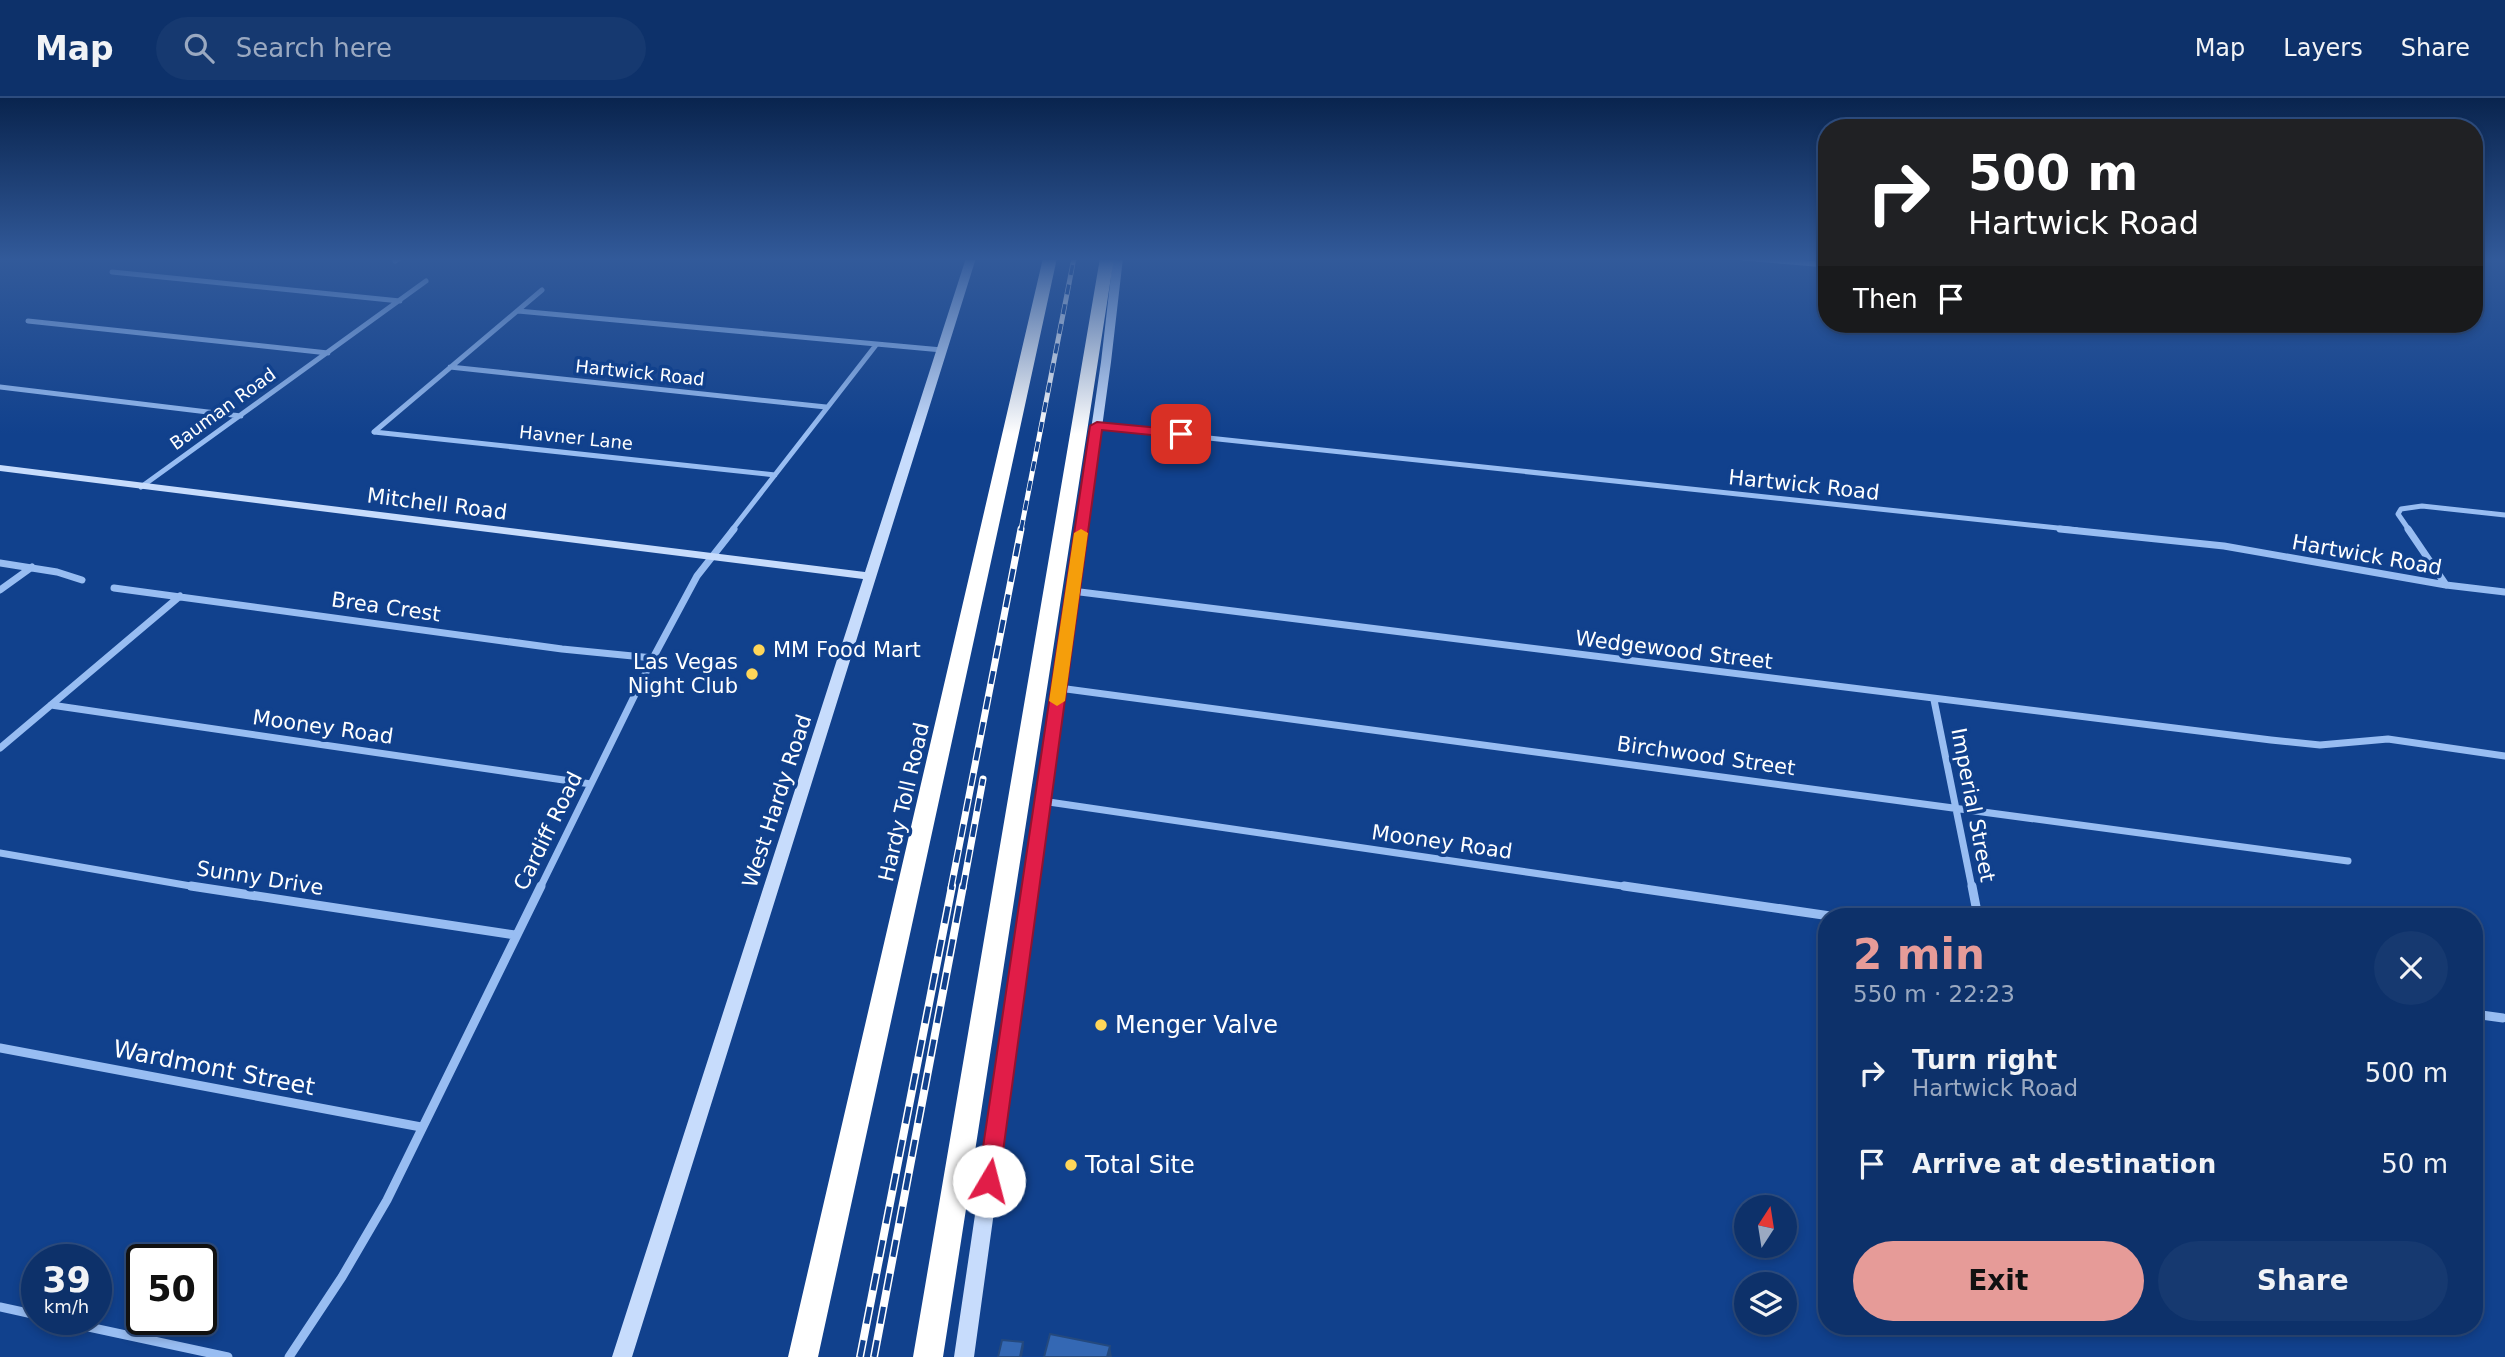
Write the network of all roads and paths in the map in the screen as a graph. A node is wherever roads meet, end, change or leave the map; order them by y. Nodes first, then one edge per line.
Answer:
1 (378, 317) edge
2 (511, 317) edge
3 (579, 317) edge
4 (952, 317) edge
5 (1037, 317) edge
6 (1097, 317) edge
7 (1111, 317) edge
8 (28, 321) dead end
9 (876, 345) junction
10 (942, 350) junction
11 (328, 353) junction
12 (450, 367) junction
13 (0, 387) edge
14 (826, 407) junction
15 (241, 416) junction
16 (1097, 426) junction
17 (0, 468) edge
18 (775, 475) junction
19 (141, 487) junction
20 (2505, 515) edge
21 (712, 557) junction
22 (0, 563) edge
23 (32, 567) junction
24 (870, 576) junction
25 (82, 580) dead end
26 (2446, 585) junction
27 (114, 588) dead end
28 (0, 590) edge
29 (1072, 591) junction
30 (2505, 592) edge
31 (180, 596) junction
32 (653, 658) junction
33 (1059, 688) junction
34 (1934, 700) junction
35 (51, 705) junction
36 (0, 748) edge
37 (2505, 756) edge
38 (591, 784) junction
39 (1042, 801) junction
40 (1956, 807) junction
41 (0, 853) edge
42 (2348, 861) dead end
43 (1976, 908) edge
44 (1818, 914) edge
45 (516, 935) junction
46 (2483, 1015) edge
47 (2503, 1018) dead end
48 (0, 1048) edge
49 (421, 1127) junction
50 (0, 1307) edge
51 (21, 1312) edge
52 (112, 1332) edge
53 (228, 1357) edge
54 (289, 1357) edge
55 (622, 1357) edge
56 (803, 1357) edge
57 (928, 1357) edge
58 (964, 1357) edge

1 - 11 street, Bauman Road
2 - 12 street
3 - 9 street
4 - 10 main road, West Hardy Road
5 - 56 highway, Hardy Toll Road
6 - 57 highway
7 - 16 main road
8 - 11 street
9 - 10 street
9 - 14 street, Cardiff Road
10 - 24 main road, West Hardy Road
11 - 15 street, Bauman Road
12 - 14 street, Hartwick Road
12 - 18 street, Havner Lane
13 - 15 street
14 - 18 street, Cardiff Road
15 - 19 street, Bauman Road
16 - 26 street, Hartwick Road
16 - 29 main road
17 - 19 main road, Mitchell Road
18 - 21 street, Cardiff Road
19 - 21 main road, Mitchell Road
20 - 26 street
21 - 24 main road, Mitchell Road
21 - 32 street, Cardiff Road
22 - 23 street
23 - 25 street
23 - 28 street
24 - 55 main road, West Hardy Road
26 - 30 street, Hartwick Road
27 - 31 street, Brea Crest
29 - 33 main road
29 - 34 street, Wedgewood Street
31 - 32 street, Brea Crest
31 - 35 street
32 - 38 street, Cardiff Road
33 - 39 main road
33 - 40 street, Birchwood Street
34 - 37 street, Wedgewood Street
34 - 40 street, Imperial Street
35 - 36 street
35 - 38 street, Mooney Road
38 - 45 street, Cardiff Road
39 - 44 street, Mooney Road
39 - 58 main road
40 - 42 street, Birchwood Street
40 - 43 street, Imperial Street
41 - 45 street, Sunny Drive
45 - 49 street, Cardiff Road
46 - 47 street
48 - 49 street, Wardmont Street
49 - 54 street, Cardiff Road
50 - 51 street
52 - 53 street

